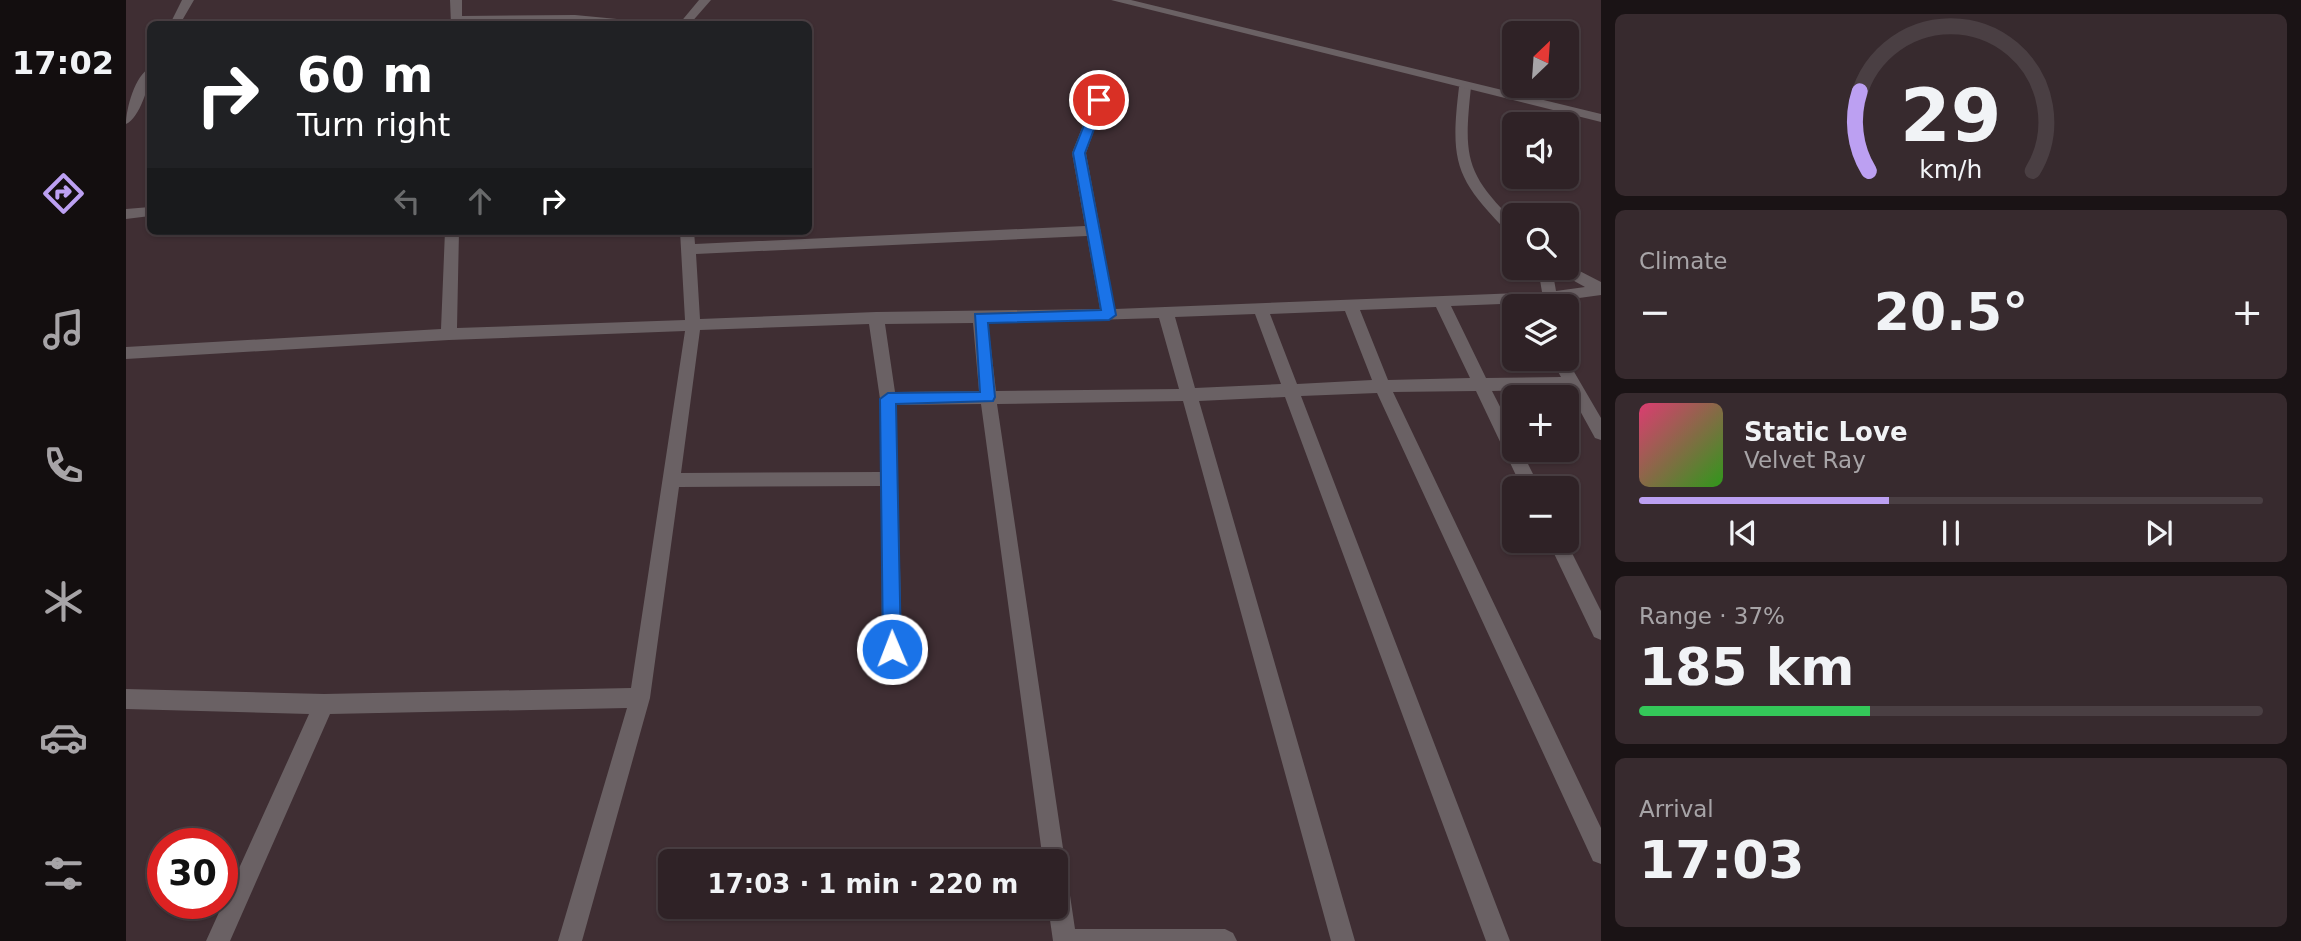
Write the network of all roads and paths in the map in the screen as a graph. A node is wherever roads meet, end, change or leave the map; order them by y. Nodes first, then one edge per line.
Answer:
1 (188, 0) edge
2 (456, 0) edge
3 (705, 0) edge
4 (1117, 0) edge
5 (177, 21) edge
6 (456, 21) edge
7 (486, 21) edge
8 (606, 21) edge
9 (687, 21) edge
10 (147, 78) edge
11 (1465, 87) junction
12 (1099, 100) dead end
13 (1601, 118) edge
14 (126, 120) edge
15 (147, 212) edge
16 (126, 214) edge
17 (1502, 217) edge
18 (1091, 231) junction
19 (452, 235) edge
20 (688, 235) edge
21 (690, 249) junction
22 (1579, 277) edge
23 (1601, 289) edge
24 (1569, 294) edge
25 (1441, 302) junction
26 (1502, 302) edge
27 (1350, 305) junction
28 (1260, 309) junction
29 (1165, 310) junction
30 (1109, 315) junction
31 (876, 318) junction
32 (980, 318) junction
33 (693, 327) junction
34 (449, 334) junction
35 (126, 353) edge
36 (1566, 371) edge
37 (1573, 383) junction
38 (1382, 386) junction
39 (1481, 387) junction
40 (1287, 389) junction
41 (1187, 395) junction
42 (988, 397) junction
43 (888, 399) junction
44 (1601, 433) edge
45 (1525, 476) edge
46 (890, 478) junction
47 (674, 480) junction
48 (1563, 553) edge
49 (1601, 631) edge
50 (892, 649) dead end
51 (640, 698) junction
52 (126, 699) edge
53 (324, 704) junction
54 (1052, 849) edge
55 (1601, 853) edge
56 (1062, 919) edge
57 (218, 941) edge
58 (570, 941) edge
59 (1065, 941) edge
60 (1225, 941) edge
61 (1343, 941) edge
62 (1497, 941) edge

1 - 5 street
2 - 6 street
3 - 9 street
4 - 11 street
7 - 8 street
10 - 14 street
11 - 13 street
11 - 17 street
12 - 18 street
15 - 16 street
18 - 21 street
18 - 30 street
19 - 34 street
20 - 21 street
21 - 33 street
22 - 23 street
23 - 24 street
25 - 26 street
25 - 27 street
25 - 39 street
27 - 28 street
27 - 38 street
28 - 29 street
28 - 40 street
29 - 30 street
29 - 41 street
30 - 32 street
31 - 32 street
31 - 33 street
31 - 43 street
32 - 42 street
33 - 34 street
33 - 47 street
34 - 35 street
36 - 37 street
37 - 39 street
37 - 44 street
38 - 39 street
38 - 40 street
38 - 55 street
39 - 45 street
40 - 41 street
40 - 62 street
41 - 42 street
41 - 61 street
42 - 43 street
42 - 54 street
43 - 46 street
46 - 47 street
46 - 50 street
47 - 51 street
48 - 49 street
51 - 53 street
51 - 58 street
52 - 53 street
53 - 57 street
56 - 59 street
59 - 60 street

